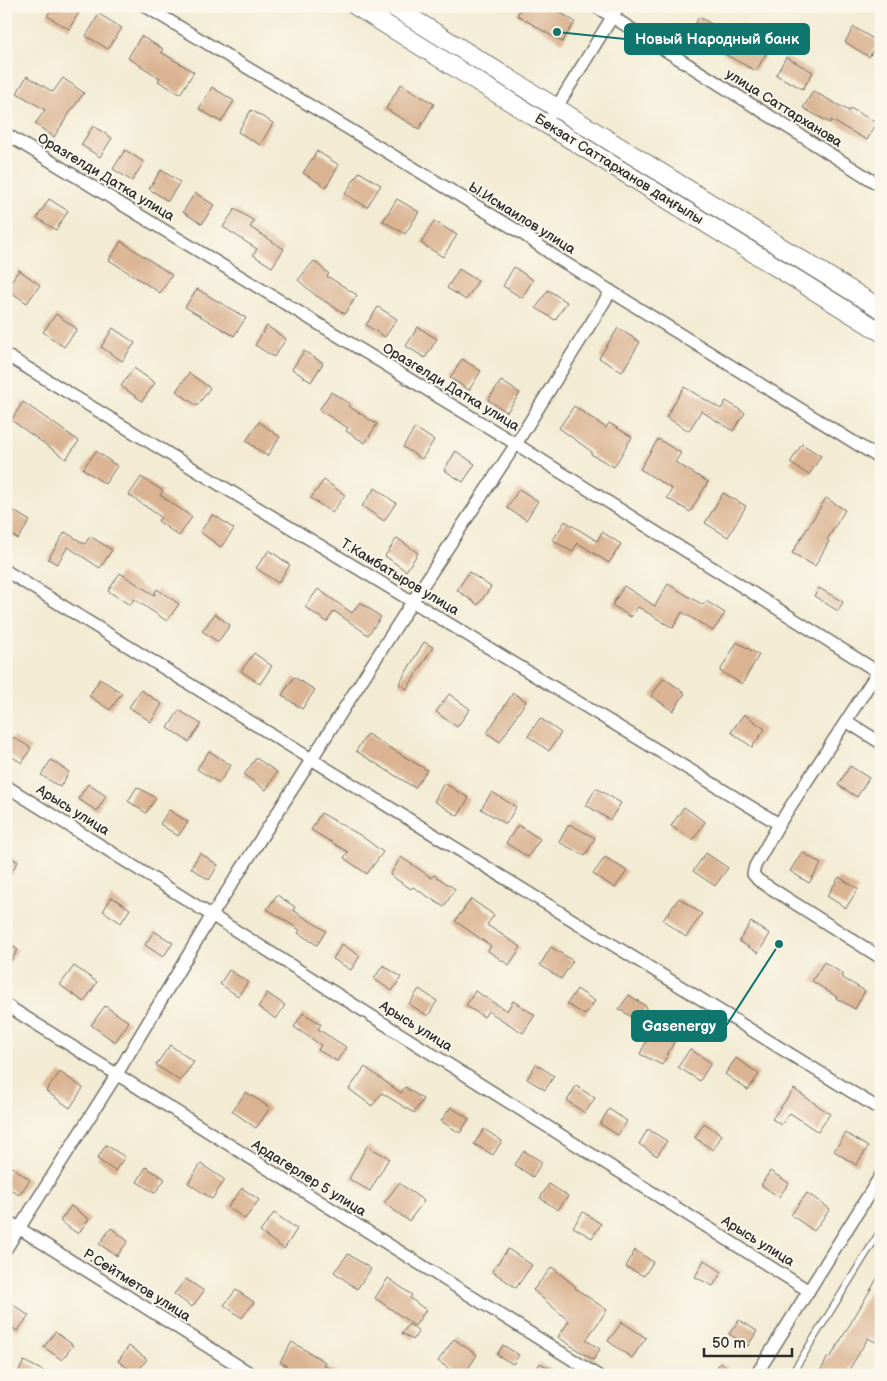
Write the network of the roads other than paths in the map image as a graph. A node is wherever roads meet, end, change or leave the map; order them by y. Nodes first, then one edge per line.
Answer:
1 (145, 6) edge
2 (356, 6) edge
3 (392, 6) edge
4 (595, 6) edge
5 (619, 6) edge
6 (612, 17) junction
7 (556, 108) junction
8 (546, 124) junction
9 (6, 134) edge
10 (645, 163) junction
11 (636, 180) junction
12 (881, 186) edge
13 (611, 291) junction
14 (881, 309) edge
15 (881, 332) edge
16 (6, 355) edge
17 (516, 444) junction
18 (881, 459) edge
19 (6, 571) edge
20 (412, 602) junction
21 (879, 669) edge
22 (846, 721) junction
23 (881, 743) edge
24 (312, 759) junction
25 (6, 786) edge
26 (779, 824) junction
27 (212, 915) junction
28 (881, 958) edge
29 (6, 1005) edge
30 (116, 1074) junction
31 (881, 1110) edge
32 (881, 1176) edge
33 (6, 1220) edge
34 (19, 1228) junction
35 (881, 1230) edge
36 (6, 1249) edge
37 (809, 1291) junction
38 (253, 1375) edge
39 (597, 1375) edge
40 (756, 1375) edge
41 (791, 1375) edge

1 - 13 street, Ы.Исмаилов улица
2 - 8 main road, Бекзат Саттарханов даңғылы
3 - 7 main road, Бекзат Саттарханов даңғылы
4 - 6 street, улица Саттарханова
5 - 6 street
6 - 7 street
6 - 12 street, улица Саттарханова
7 - 8 street
7 - 10 main road, Бекзат Саттарханов даңғылы
8 - 11 main road, Бекзат Саттарханов даңғылы
9 - 17 street, Оразгелди Датка улица
10 - 11 main road
10 - 14 main road, Бекзат Саттарханов даңғылы
11 - 15 main road, Бекзат Саттарханов даңғылы
13 - 17 street
13 - 18 street, Ы.Исмаилов улица
16 - 20 street, Т.Камбатыров улица
17 - 20 street
17 - 21 street, Оразгелди Датка улица
19 - 24 street
20 - 24 street
20 - 26 street, Т.Камбатыров улица
21 - 22 street
22 - 23 street
22 - 26 street
24 - 27 street
24 - 31 street
25 - 27 street, Арысь улица
26 - 28 street
27 - 30 street
27 - 37 street, Арысь улица
29 - 30 street, Ардагерлер 5 улица
30 - 34 street
30 - 39 street, Ардагерлер 5 улица
32 - 37 street
33 - 34 street, Р.Сейтметов улица
34 - 36 street
34 - 38 street, Р.Сейтметов улица
35 - 41 lane
37 - 40 street

